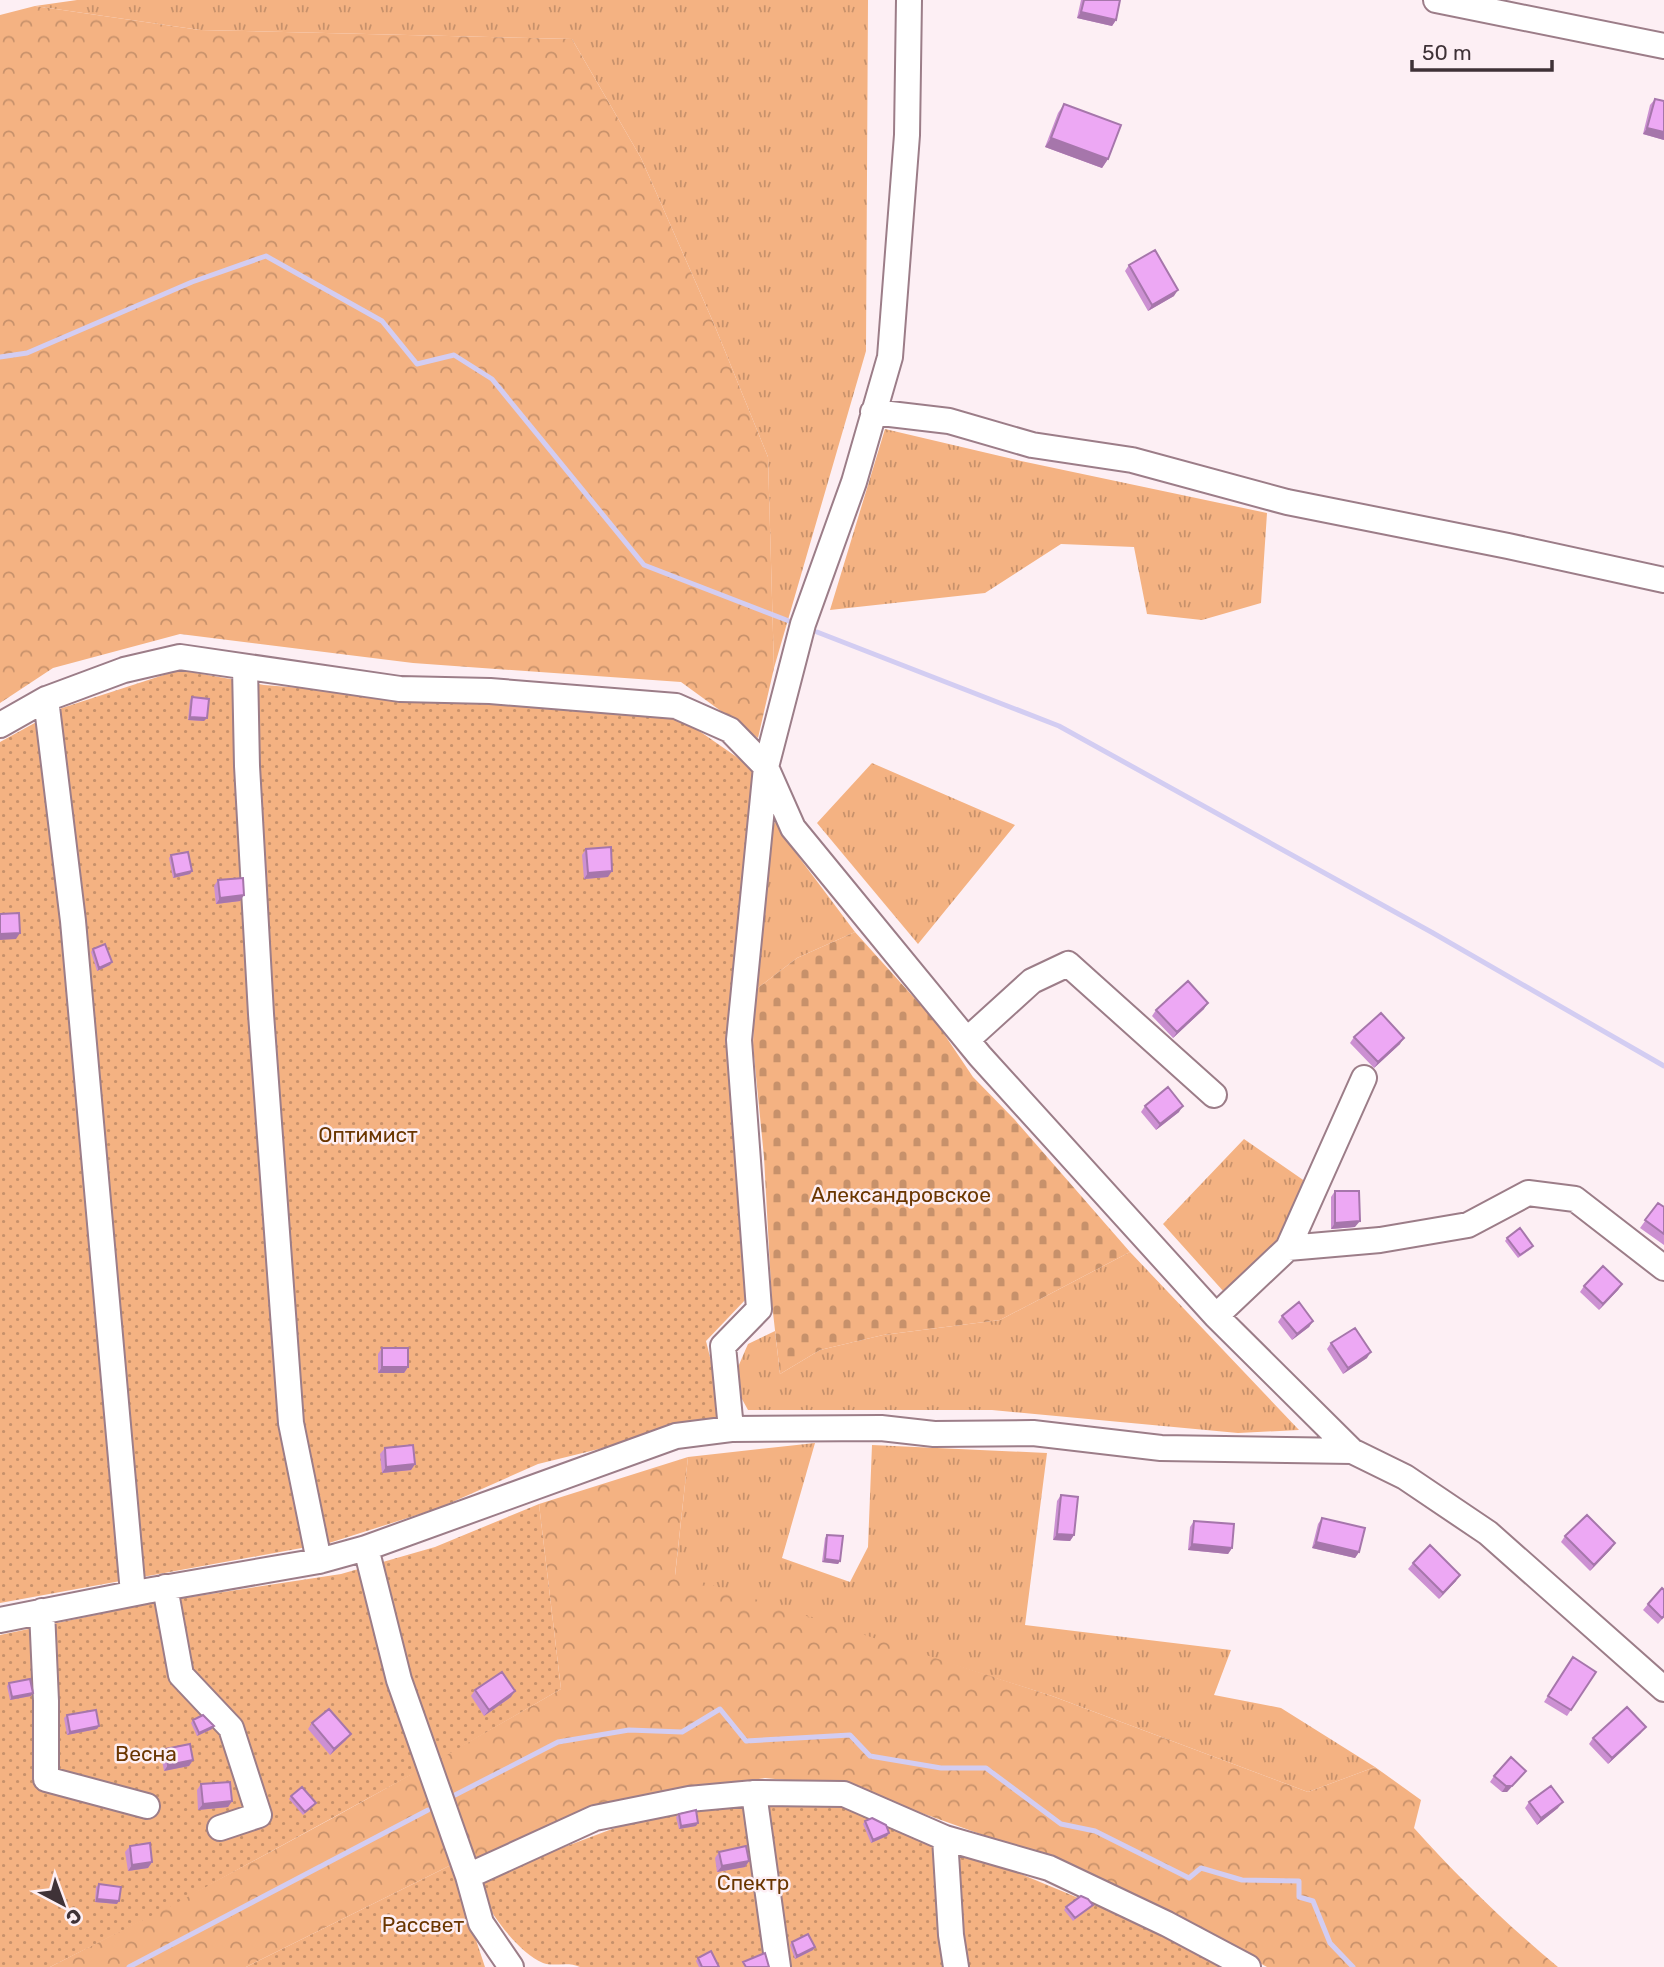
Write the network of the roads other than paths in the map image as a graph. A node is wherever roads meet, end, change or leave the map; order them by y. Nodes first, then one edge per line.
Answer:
1 (909, 0) edge
2 (1436, 0) edge
3 (1664, 46) edge
4 (873, 412) junction
5 (1664, 580) edge
6 (245, 667) junction
7 (46, 699) junction
8 (0, 725) edge
9 (766, 767) junction
10 (967, 1040) junction
11 (1364, 1078) dead end
12 (1214, 1095) dead end
13 (1288, 1248) junction
14 (1664, 1268) edge
15 (1216, 1316) junction
16 (731, 1429) junction
17 (1352, 1451) junction
18 (366, 1548) junction
19 (320, 1561) junction
20 (164, 1587) junction
21 (133, 1593) junction
22 (42, 1611) junction
23 (0, 1620) edge
24 (1664, 1689) edge
25 (754, 1793) junction
26 (147, 1806) dead end
27 (220, 1828) dead end
28 (945, 1838) junction
29 (468, 1876) junction
30 (511, 1967) edge
31 (778, 1967) edge
32 (956, 1967) edge
33 (1248, 1967) edge

1 - 4 street
2 - 3 street
4 - 5 street
4 - 9 street
6 - 7 street
6 - 9 street
6 - 19 street
7 - 8 street
7 - 21 street
9 - 10 street
9 - 16 street
10 - 12 street
10 - 15 street
11 - 13 street
13 - 14 street
13 - 15 street
15 - 17 street
16 - 17 street
16 - 18 street
17 - 24 street
18 - 19 street
18 - 29 street
19 - 20 street
20 - 21 street
20 - 27 street
21 - 22 street
22 - 23 street
22 - 26 street
25 - 28 street
25 - 29 street
25 - 31 street
28 - 32 street
28 - 33 street
29 - 30 street

